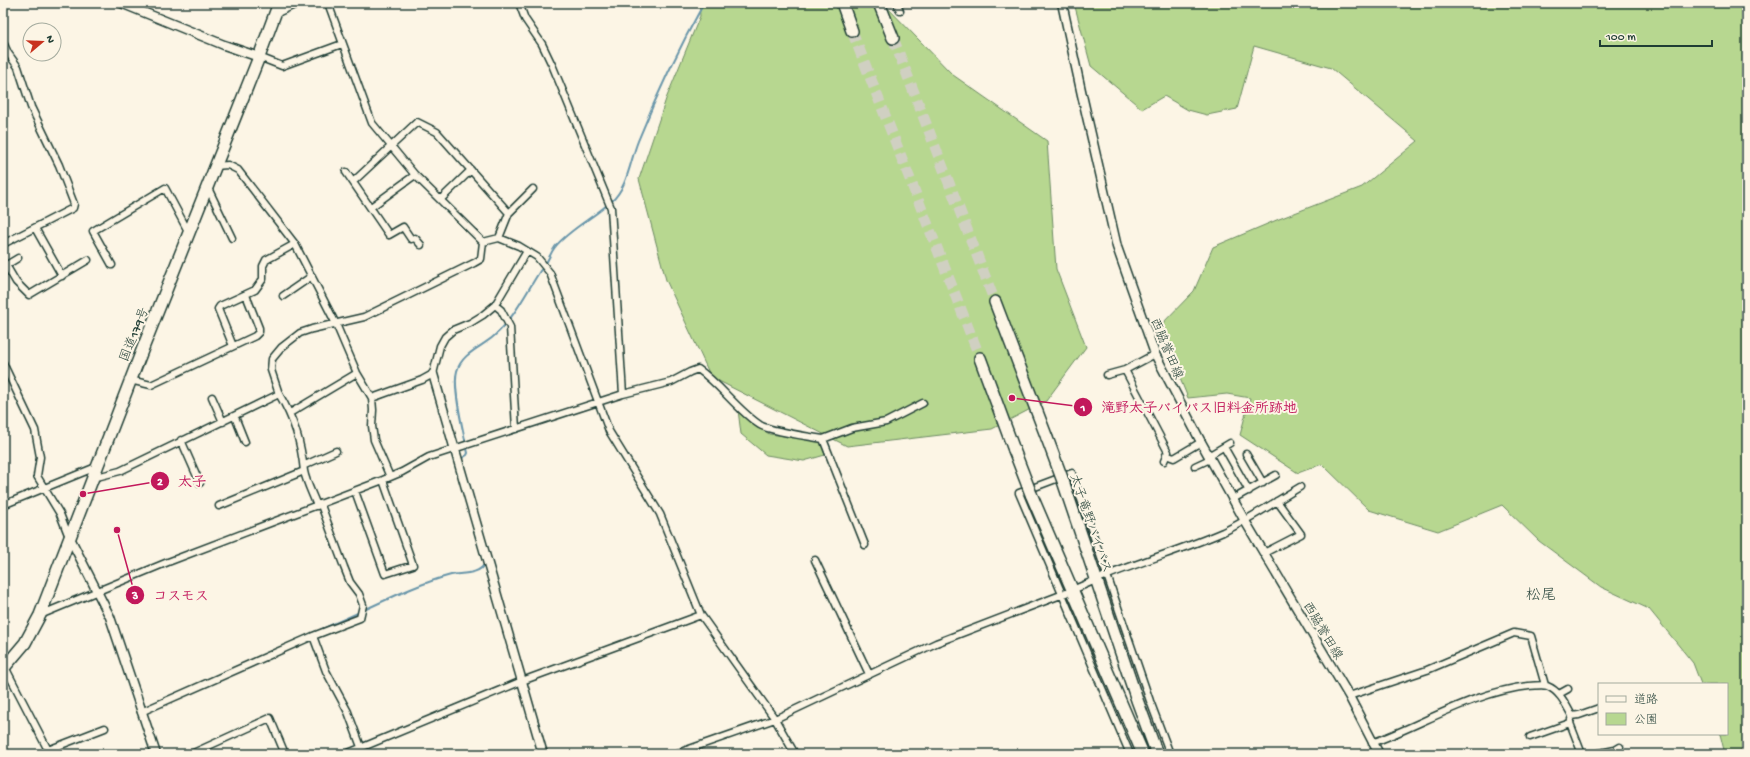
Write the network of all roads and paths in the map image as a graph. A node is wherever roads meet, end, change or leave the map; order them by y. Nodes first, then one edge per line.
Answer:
1 (121, 3) edge
2 (279, 3) edge
3 (299, 3) edge
4 (328, 3) edge
5 (519, 3) edge
6 (842, 3) edge
7 (880, 3) edge
8 (897, 3) edge
9 (1062, 3) edge
10 (900, 11) dead end
11 (275, 14) junction
12 (852, 31) tunnel mouth
13 (893, 38) tunnel mouth
14 (3, 42) edge
15 (342, 44) junction
16 (259, 57) junction
17 (391, 146) junction
18 (215, 166) junction
19 (471, 170) junction
20 (346, 172) dead end
21 (415, 175) junction
22 (354, 181) junction
23 (207, 186) junction
24 (533, 189) dead end
25 (440, 200) junction
26 (371, 207) junction
27 (509, 213) junction
28 (36, 228) junction
29 (189, 232) junction
30 (232, 238) dead end
31 (499, 238) junction
32 (483, 242) junction
33 (3, 244) edge
34 (295, 244) junction
35 (421, 245) dead end
36 (527, 251) junction
37 (18, 258) dead end
38 (88, 260) dead end
39 (112, 265) dead end
40 (5, 266) edge
41 (62, 276) junction
42 (312, 276) junction
43 (246, 295) junction
44 (283, 296) dead end
45 (995, 302) tunnel mouth
46 (495, 305) junction
47 (336, 324) junction
48 (233, 346) junction
49 (1155, 354) junction
50 (980, 358) tunnel mouth
51 (3, 363) edge
52 (1125, 370) junction
53 (357, 373) junction
54 (433, 374) junction
55 (1107, 375) dead end
56 (130, 380) junction
57 (279, 394) junction
58 (623, 394) junction
59 (212, 397) dead end
60 (372, 398) junction
61 (598, 403) junction
62 (923, 403) dead end
63 (290, 413) junction
64 (235, 417) junction
65 (223, 422) junction
66 (516, 429) junction
67 (181, 440) junction
68 (823, 440) junction
69 (245, 442) dead end
70 (1201, 442) junction
71 (1230, 443) dead end
72 (1224, 447) junction
73 (454, 449) junction
74 (336, 451) dead end
75 (1246, 454) dead end
76 (1209, 457) junction
77 (96, 466) junction
78 (1196, 466) dead end
79 (305, 468) junction
80 (1276, 475) dead end
81 (92, 478) junction
82 (386, 479) junction
83 (1263, 482) junction
84 (200, 483) dead end
85 (1300, 487) dead end
86 (43, 489) junction
87 (355, 491) junction
88 (1249, 491) junction
89 (1233, 499) junction
90 (1277, 501) junction
91 (3, 505) edge
92 (319, 505) junction
93 (219, 506) dead end
94 (1245, 521) junction
95 (70, 538) junction
96 (866, 544) dead end
97 (1264, 553) junction
98 (815, 560) dead end
99 (1105, 577) junction
100 (1091, 582) dead end
101 (1077, 588) dead end
102 (96, 592) junction
103 (1063, 594) junction
104 (701, 614) junction
105 (40, 615) junction
106 (313, 636) junction
107 (4, 668) edge
108 (869, 674) junction
109 (522, 681) junction
110 (1545, 685) junction
111 (1568, 689) dead end
112 (1559, 694) junction
113 (1349, 696) junction
114 (1137, 700) junction
115 (1598, 708) edge
116 (141, 712) junction
117 (1572, 716) junction
118 (774, 719) junction
119 (1570, 723) junction
120 (105, 728) dead end
121 (1530, 737) dead end
122 (1372, 743) junction
123 (361, 747) junction
124 (1620, 747) dead end
125 (684, 752) edge
126 (156, 754) edge
127 (191, 754) edge
128 (285, 754) edge
129 (346, 754) edge
130 (543, 754) edge
131 (675, 754) edge
132 (795, 754) edge
133 (1130, 754) edge
134 (1143, 754) edge
135 (1157, 754) edge
136 (1162, 754) edge
137 (1170, 754) edge
138 (1379, 754) edge
139 (1582, 754) edge
140 (1595, 754) edge

1 - 16 main road
2 - 11 highway, 国道179号
3 - 11 street
4 - 15 street
5 - 58 street
6 - 12 highway
7 - 13 highway
8 - 10 street
9 - 49 main road, 西脇誉田線
11 - 16 highway, 国道179号
14 - 28 street
15 - 16 street
15 - 17 street
16 - 18 highway, 国道179号
17 - 19 street
17 - 21 street
17 - 22 street
18 - 23 highway, 国道179号
18 - 34 street
19 - 25 street
19 - 27 street
20 - 22 street
21 - 25 street
21 - 26 street
22 - 26 street
23 - 29 highway, 国道179号
23 - 30 street
24 - 27 street
25 - 32 street
26 - 35 street
27 - 31 street
28 - 33 street
28 - 41 street
29 - 39 street
29 - 56 highway, 国道179号
31 - 32 street
31 - 36 street
32 - 47 street
34 - 42 street
34 - 43 street
36 - 46 street
36 - 61 street
37 - 40 street
38 - 41 street
40 - 41 street
42 - 44 street
42 - 47 street
43 - 48 street
43 - 48 street
45 - 114 highway, 太子竜野バイパス, bridge
46 - 54 street
46 - 66 street
47 - 53 street
47 - 57 street
48 - 56 street
49 - 52 street
49 - 70 main road, 西脇誉田線
50 - 134 highway, bridge
51 - 86 street
52 - 55 street
52 - 70 street
53 - 60 street
53 - 63 street
54 - 60 street
54 - 73 main road
56 - 77 highway, 国道179号
57 - 63 street
57 - 64 street
58 - 61 street
58 - 68 street
59 - 65 street
60 - 82 street
61 - 66 street
61 - 104 street
62 - 68 street
63 - 79 street
64 - 65 street
64 - 69 street
65 - 67 street
66 - 73 street
67 - 81 street
67 - 84 street
68 - 96 street
70 - 76 main road, 西脇誉田線
71 - 72 street
72 - 76 street
72 - 88 street
73 - 82 street
73 - 109 main road
74 - 79 street
75 - 83 street
76 - 78 street
76 - 89 main road, 西脇誉田線
77 - 81 highway, 国道179号
77 - 86 street
79 - 92 street
79 - 93 street
80 - 83 street
81 - 95 highway, 国道179号
82 - 87 street
82 - 87 street
83 - 88 street
85 - 90 street
86 - 91 street
86 - 95 street
87 - 92 street
88 - 89 street
89 - 94 main road, 西脇誉田線
90 - 94 street
90 - 97 street
92 - 102 street
92 - 106 street
94 - 97 main road, 西脇誉田線
94 - 99 street
95 - 102 main road
95 - 105 highway, 国道179号
97 - 113 main road, 西脇誉田線
98 - 108 street
99 - 103 street
99 - 137 street
100 - 101 street
102 - 105 street
102 - 116 main road
103 - 108 street
103 - 133 street
104 - 109 street
104 - 118 street
105 - 107 highway, 国道179号
106 - 116 street
106 - 123 street
107 - 120 street
108 - 118 street
109 - 123 street
109 - 130 main road
110 - 112 street
110 - 113 street
110 - 122 street
111 - 112 street
112 - 117 street
113 - 122 main road, 西脇誉田線
114 - 135 highway, 太子竜野バイパス
114 - 136 highway
115 - 117 street
116 - 126 main road
117 - 119 street
118 - 125 street
118 - 132 street
119 - 121 street
119 - 139 street
122 - 138 main road, 西脇誉田線
123 - 129 street
124 - 140 street
125 - 131 street
127 - 128 street

